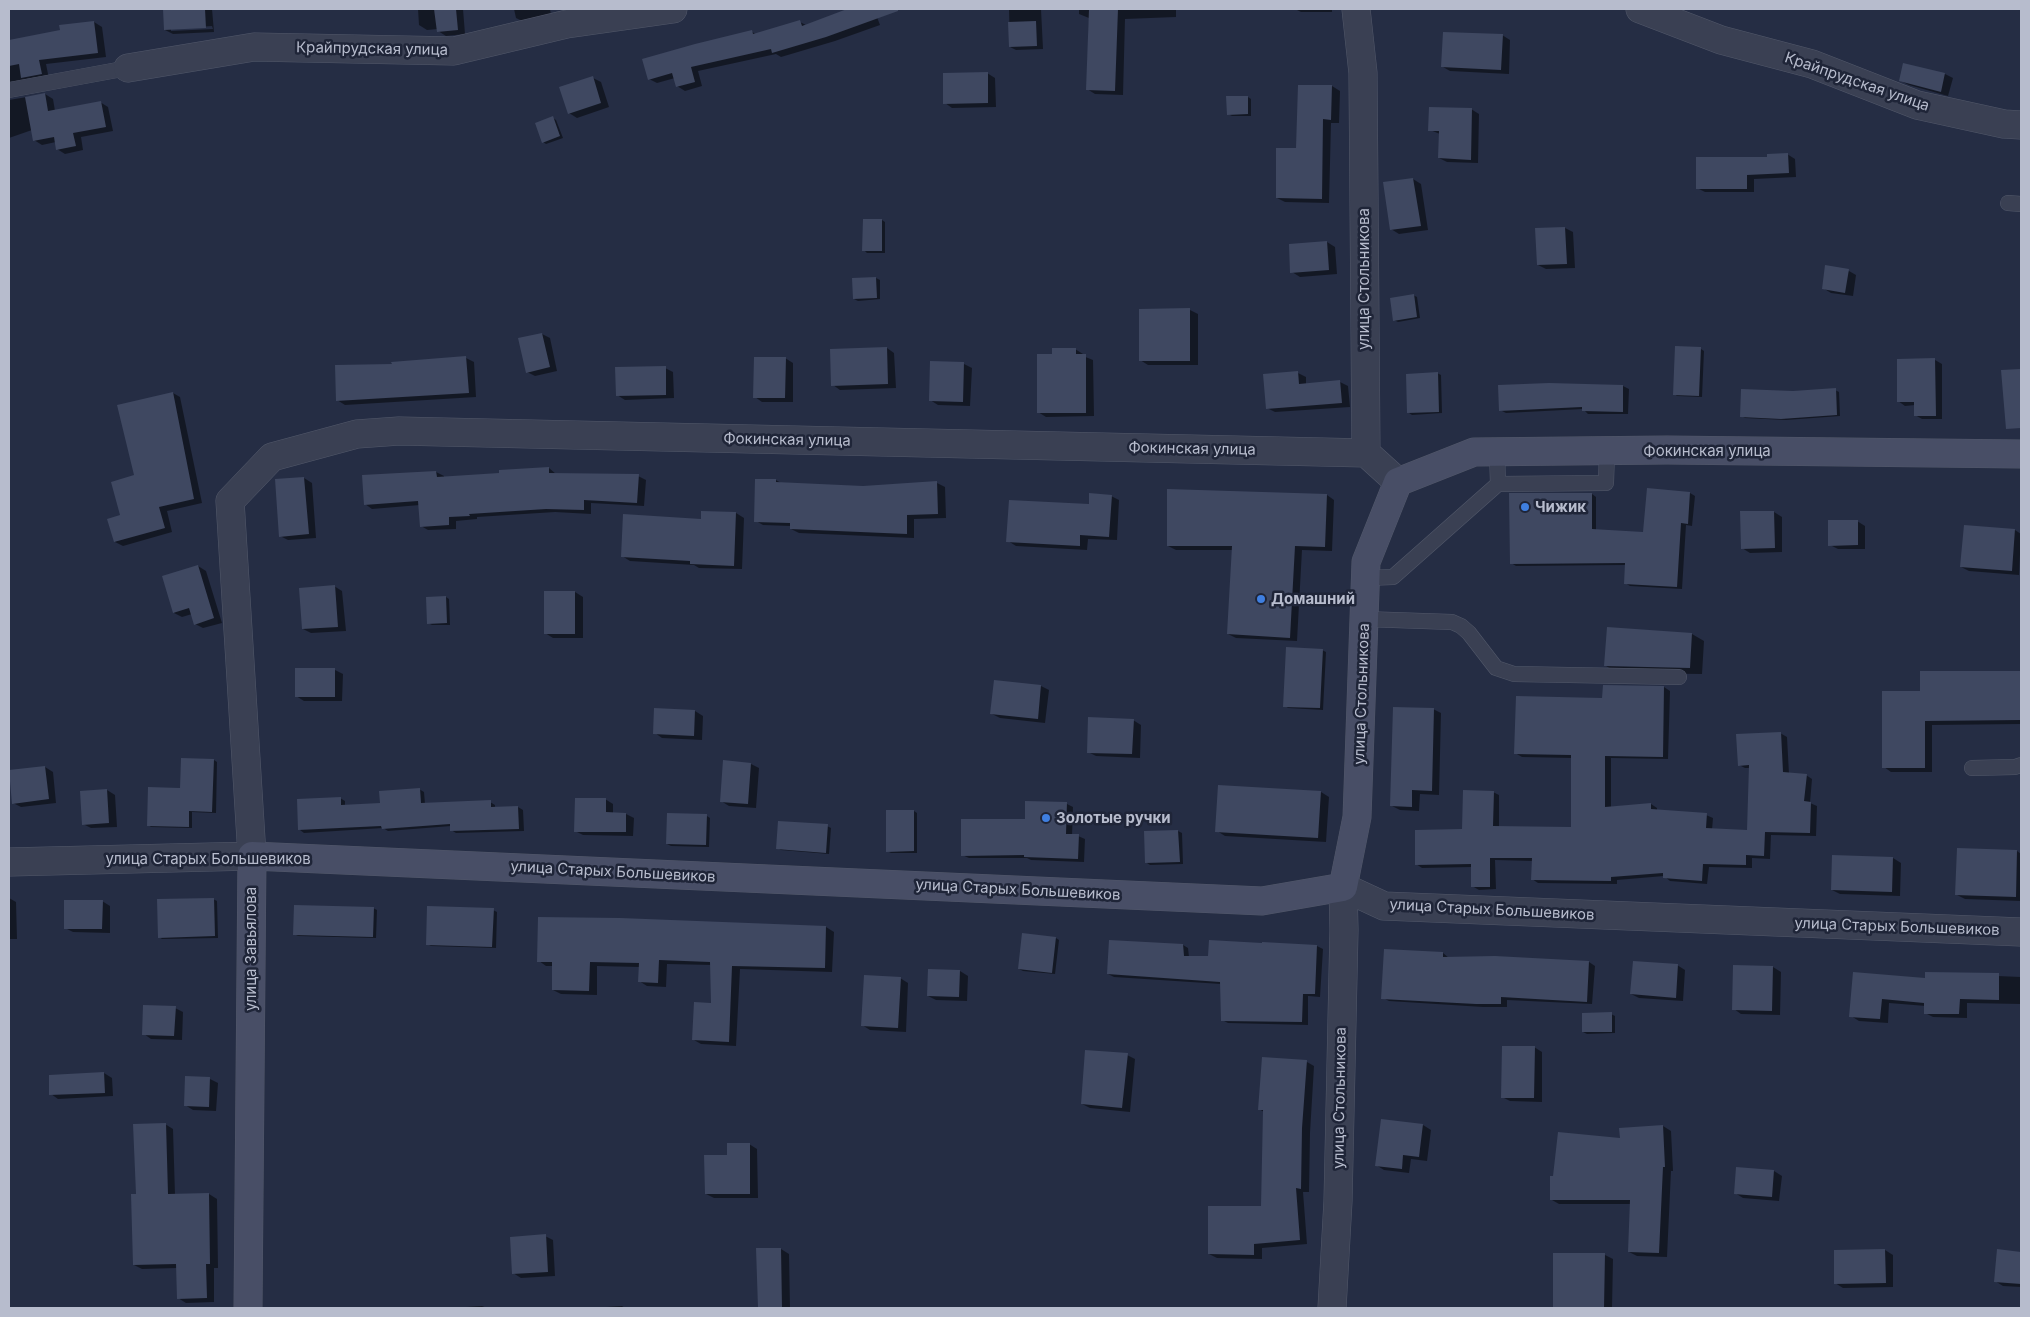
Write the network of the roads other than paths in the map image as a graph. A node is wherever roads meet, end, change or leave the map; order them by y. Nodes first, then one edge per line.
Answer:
1 (673, 9) edge
2 (1356, 9) edge
3 (1640, 9) edge
4 (128, 68) joint
5 (9, 90) edge
6 (2021, 125) edge
7 (1607, 451) junction
8 (1498, 452) junction
9 (1366, 453) junction
10 (2021, 454) edge
11 (1398, 482) junction
12 (1498, 484) junction
13 (230, 501) joint
14 (1366, 578) junction
15 (1364, 619) junction
16 (1679, 677) dead end
17 (2021, 765) edge
18 (1972, 768) dead end
19 (252, 856) junction
20 (9, 862) edge
21 (1343, 887) junction
22 (2021, 932) edge
23 (248, 1308) edge
24 (1332, 1308) edge

1 - 4 street, Крайпрудская улица
2 - 9 street, улица Стольникова
3 - 6 street, Крайпрудская улица
4 - 5 lane
7 - 8 main road, Фокинская улица
7 - 10 main road, Фокинская улица
7 - 12 lane
8 - 11 main road, Фокинская улица
8 - 12 lane
9 - 11 street
9 - 13 street, Фокинская улица
11 - 14 main road, улица Стольникова
12 - 14 lane
13 - 19 street, улица Завьялова
14 - 15 main road, улица Стольникова
15 - 16 lane
15 - 21 main road, улица Стольникова
17 - 18 lane
19 - 20 street, улица Старых Большевиков
19 - 21 main road, улица Старых Большевиков
19 - 23 main road, улица Завьялова
21 - 22 street, улица Старых Большевиков
21 - 24 street, улица Стольникова

